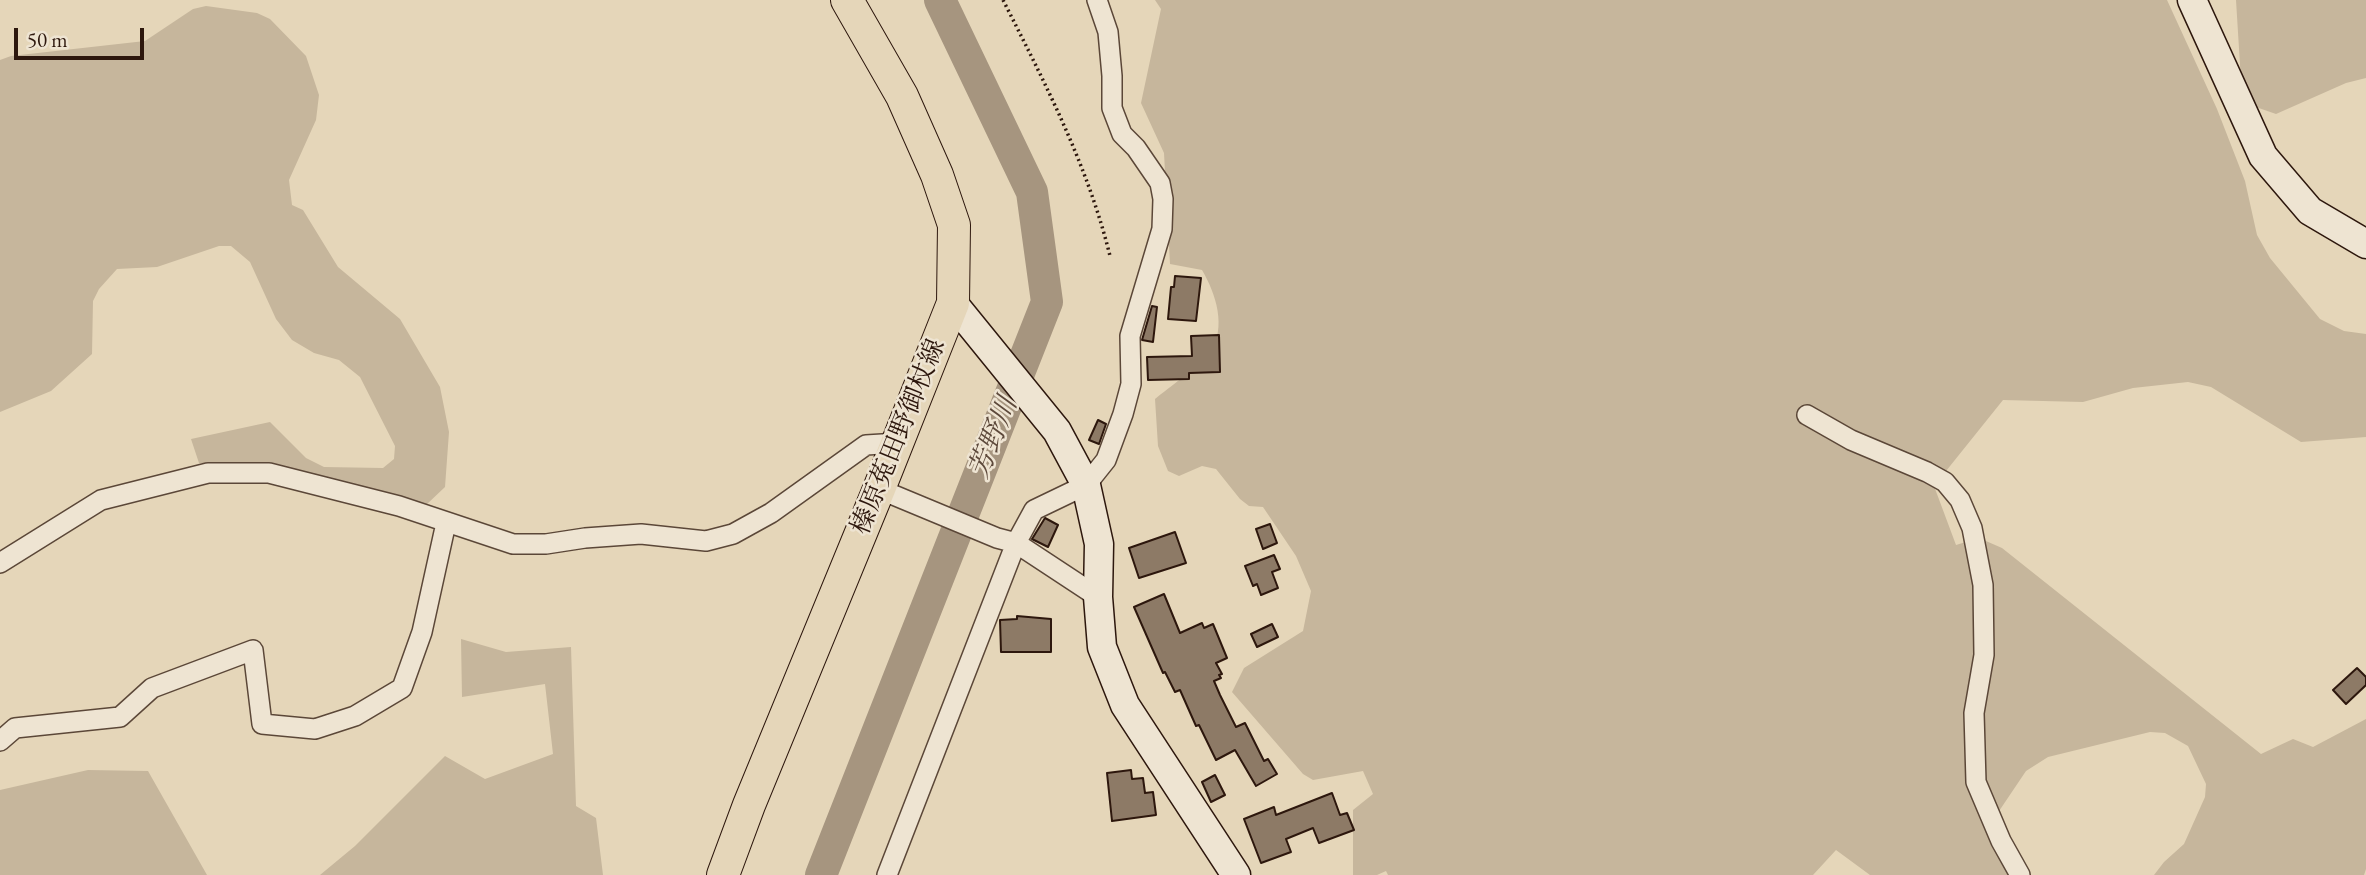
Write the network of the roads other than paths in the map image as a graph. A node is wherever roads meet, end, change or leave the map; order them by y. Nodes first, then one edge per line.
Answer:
1 (847, 0) edge
2 (1097, 0) edge
3 (2192, 0) edge
4 (2366, 244) edge
5 (957, 307) junction
6 (1807, 415) dead end
7 (898, 443) junction
8 (1086, 485) junction
9 (885, 491) junction
10 (446, 523) junction
11 (1006, 541) junction
12 (0, 562) edge
13 (1098, 597) junction
14 (0, 741) edge
15 (723, 875) edge
16 (887, 875) edge
17 (1236, 875) edge
18 (2020, 875) edge

1 - 5 main road, 榛原菟田野御杖線
2 - 8 street
3 - 4 street
5 - 7 main road, 榛原菟田野御杖線
5 - 8 street
6 - 18 street
7 - 9 main road, 榛原菟田野御杖線
7 - 10 street
8 - 11 street
8 - 13 street
9 - 11 street
9 - 15 main road, 榛原菟田野御杖線
10 - 12 street
10 - 14 street
11 - 13 street
11 - 16 street
13 - 17 street

